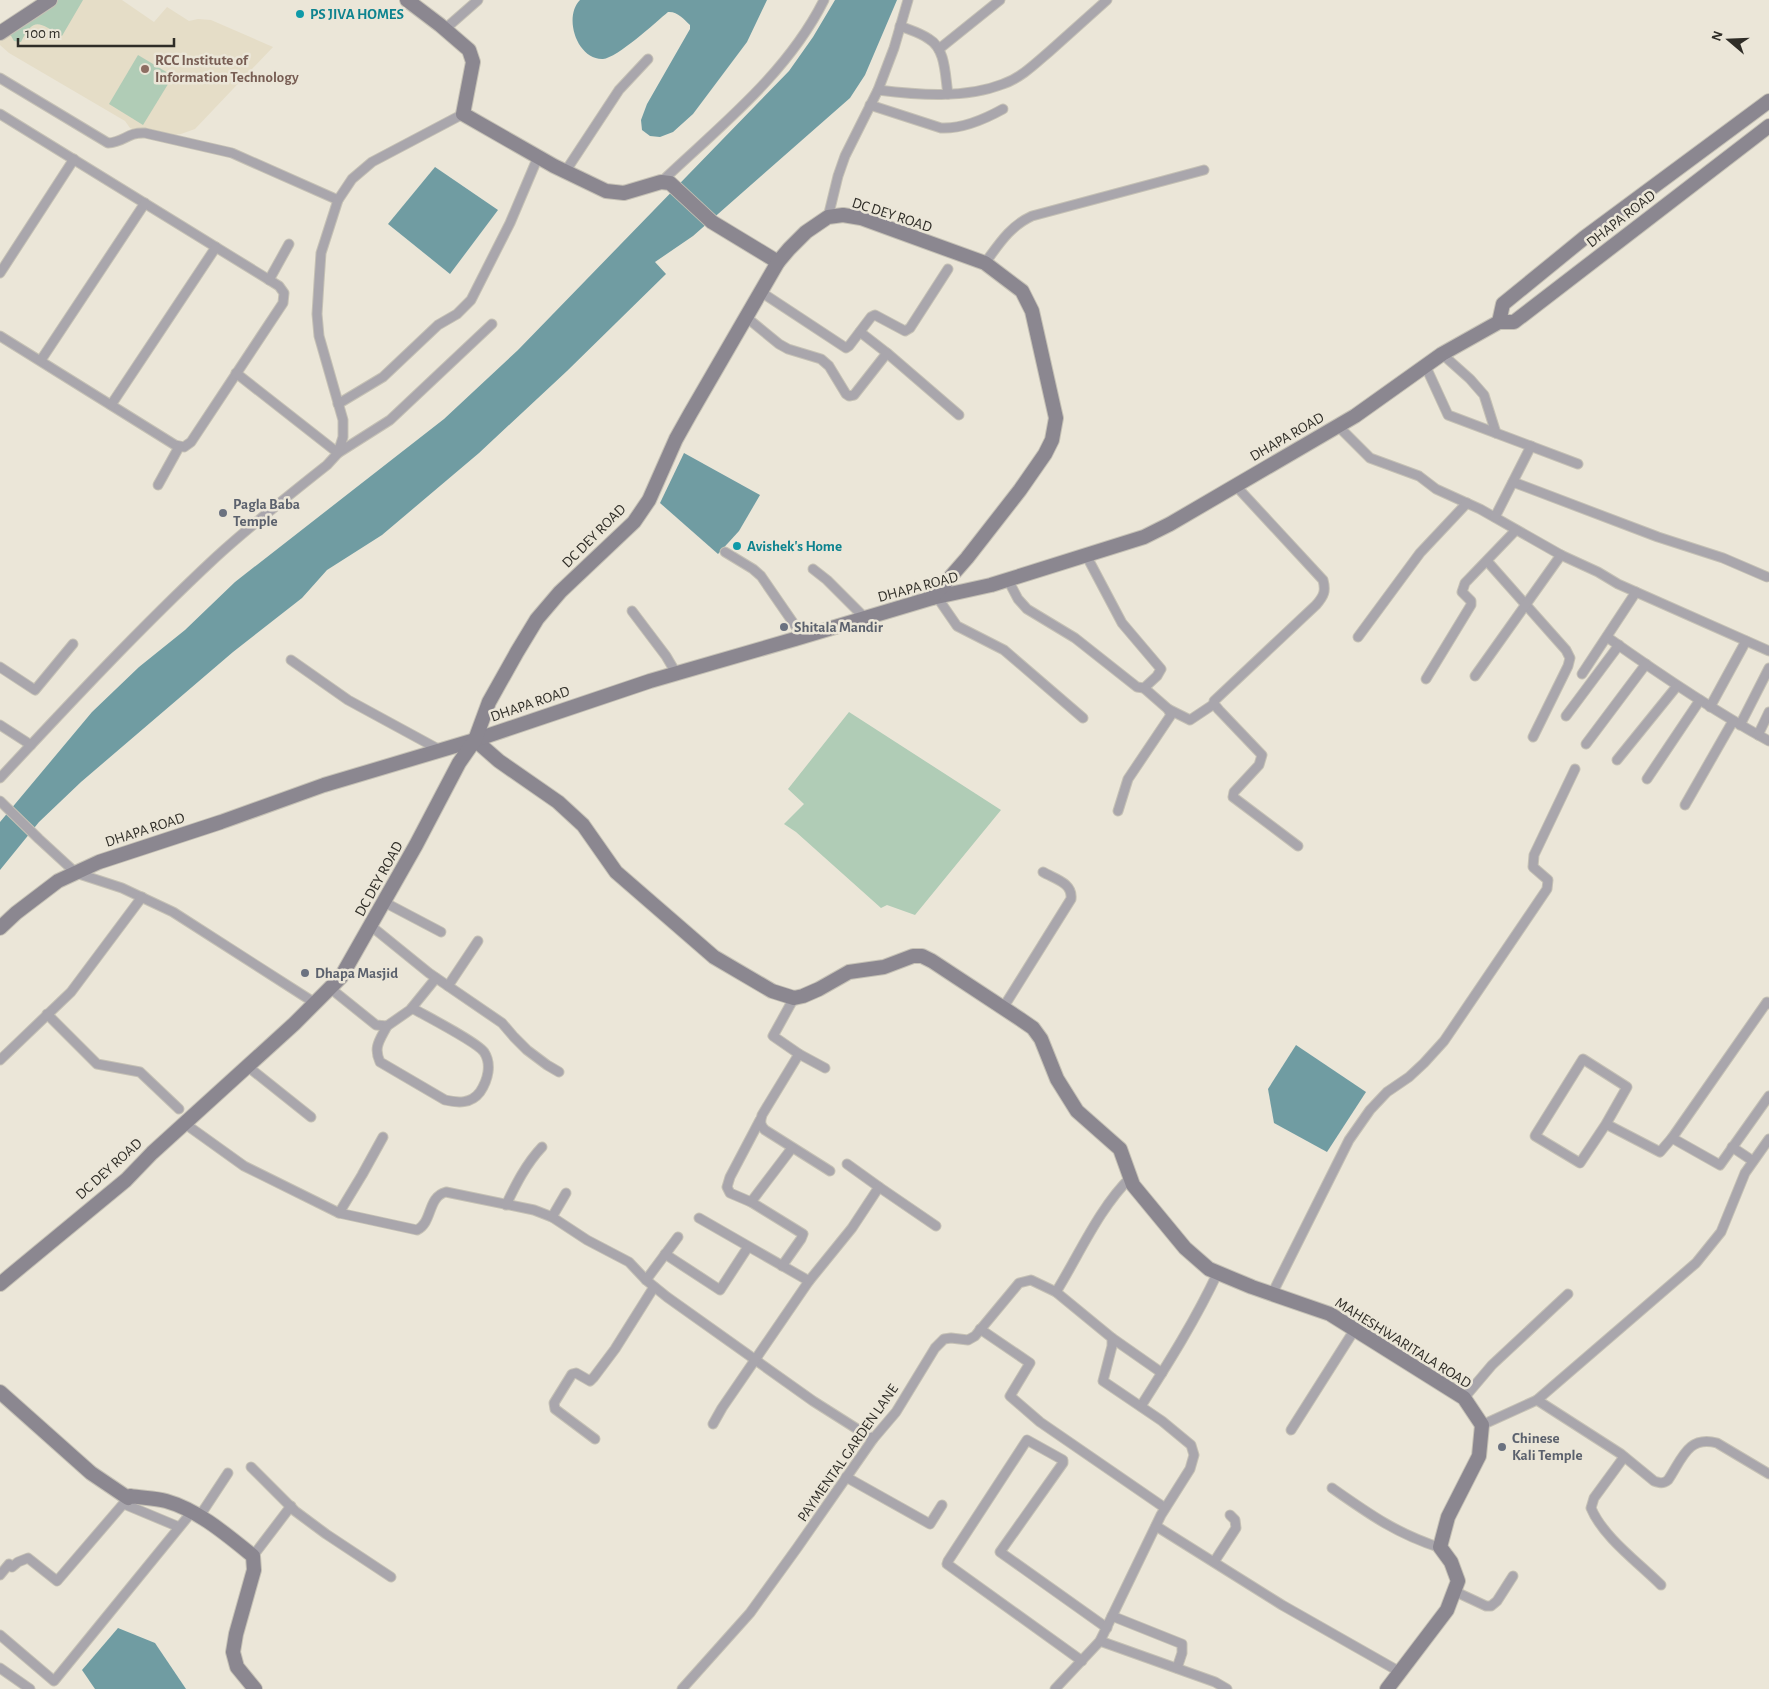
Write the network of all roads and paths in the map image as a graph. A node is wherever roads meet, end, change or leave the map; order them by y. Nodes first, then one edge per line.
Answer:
1 (50, 0) edge
2 (407, 0) edge
3 (478, 0) edge
4 (824, 0) edge
5 (908, 0) edge
6 (1000, 0) edge
7 (1107, 0) edge
8 (900, 26) junction
9 (445, 29) junction
10 (0, 32) edge
11 (939, 49) junction
12 (648, 60) dead end
13 (0, 78) edge
14 (878, 90) junction
15 (948, 94) junction
16 (1769, 101) edge
17 (870, 105) junction
18 (1003, 110) dead end
19 (0, 114) edge
20 (462, 114) junction
21 (1769, 126) edge
22 (538, 157) junction
23 (74, 159) junction
24 (1204, 170) dead end
25 (565, 172) junction
26 (665, 183) junction
27 (338, 200) junction
28 (145, 203) junction
29 (828, 217) junction
30 (289, 244) dead end
31 (216, 247) junction
32 (778, 262) junction
33 (985, 264) junction
34 (948, 269) dead end
35 (0, 273) edge
36 (269, 280) junction
37 (761, 292) junction
38 (746, 317) junction
39 (1499, 322) junction
40 (492, 324) dead end
41 (860, 332) junction
42 (0, 336) edge
43 (887, 353) junction
44 (1442, 354) junction
45 (41, 360) junction
46 (1425, 365) junction
47 (236, 373) junction
48 (338, 404) junction
49 (111, 405) junction
50 (959, 415) dead end
51 (1338, 426) junction
52 (1496, 432) junction
53 (1531, 446) junction
54 (179, 447) junction
55 (338, 453) junction
56 (1578, 464) dead end
57 (1513, 482) junction
58 (158, 485) dead end
59 (1236, 486) junction
60 (1467, 502) junction
61 (1495, 517) junction
62 (1516, 530) junction
63 (725, 552) dead end
64 (1086, 555) junction
65 (1562, 555) junction
66 (1487, 560) junction
67 (813, 569) dead end
68 (1767, 577) dead end
69 (1008, 580) junction
70 (1636, 592) junction
71 (934, 597) junction
72 (1526, 605) junction
73 (632, 611) dead end
74 (865, 618) junction
75 (803, 637) junction
76 (1358, 637) dead end
77 (1607, 637) junction
78 (1746, 641) junction
79 (73, 644) dead end
80 (1618, 645) junction
81 (1769, 650) edge
82 (291, 660) dead end
83 (1646, 664) junction
84 (0, 667) edge
85 (1769, 668) edge
86 (676, 673) junction
87 (1582, 674) dead end
88 (1475, 676) dead end
89 (1426, 679) dead end
90 (1677, 686) junction
91 (1144, 688) junction
92 (1700, 700) junction
93 (1214, 704) junction
94 (1710, 707) junction
95 (1168, 709) junction
96 (1769, 712) edge
97 (1566, 716) dead end
98 (1083, 718) dead end
99 (1736, 723) junction
100 (0, 725) edge
101 (1758, 735) junction
102 (1533, 737) dead end
103 (475, 740) junction
104 (1769, 741) edge
105 (1586, 744) dead end
106 (31, 745) junction
107 (440, 750) junction
108 (1618, 760) dead end
109 (1575, 769) dead end
110 (0, 778) edge
111 (1647, 779) dead end
112 (1, 802) edge
113 (1686, 805) dead end
114 (1118, 811) dead end
115 (1298, 846) dead end
116 (1044, 872) dead end
117 (76, 873) junction
118 (142, 897) junction
119 (384, 902) junction
120 (371, 926) junction
121 (0, 928) edge
122 (441, 932) dead end
123 (478, 941) dead end
124 (436, 978) junction
125 (448, 986) junction
126 (330, 988) junction
127 (794, 998) junction
128 (314, 1003) junction
129 (1769, 1004) edge
130 (412, 1008) junction
131 (1003, 1008) junction
132 (48, 1014) junction
133 (387, 1026) junction
134 (799, 1054) junction
135 (0, 1060) edge
136 (247, 1066) junction
137 (825, 1068) dead end
138 (560, 1072) dead end
139 (1769, 1096) edge
140 (179, 1109) dead end
141 (310, 1117) dead end
142 (760, 1120) junction
143 (184, 1123) junction
144 (1606, 1124) junction
145 (383, 1137) dead end
146 (1672, 1138) junction
147 (1769, 1138) edge
148 (542, 1147) dead end
149 (1732, 1147) junction
150 (792, 1148) junction
151 (1753, 1161) junction
152 (848, 1164) dead end
153 (830, 1171) dead end
154 (1131, 1177) junction
155 (879, 1187) junction
156 (566, 1193) dead end
157 (752, 1202) junction
158 (506, 1205) junction
159 (339, 1213) junction
160 (552, 1217) junction
161 (699, 1218) dead end
162 (936, 1226) dead end
163 (678, 1236) dead end
164 (748, 1247) junction
165 (665, 1254) junction
166 (782, 1266) junction
167 (1218, 1272) junction
168 (2, 1278) edge
169 (646, 1280) junction
170 (809, 1281) junction
171 (654, 1287) junction
172 (1056, 1292) junction
173 (1272, 1294) junction
174 (1568, 1294) dead end
175 (980, 1329) junction
176 (1355, 1329) junction
177 (1112, 1338) junction
178 (756, 1360) junction
179 (1162, 1373) junction
180 (0, 1392) edge
181 (1464, 1398) junction
182 (1537, 1400) junction
183 (1141, 1406) junction
184 (713, 1424) dead end
185 (1482, 1426) junction
186 (1291, 1430) dead end
187 (873, 1438) junction
188 (595, 1439) dead end
189 (1624, 1457) junction
190 (251, 1467) dead end
191 (228, 1472) dead end
192 (1769, 1474) edge
193 (846, 1476) junction
194 (1332, 1488) dead end
195 (127, 1500) junction
196 (942, 1505) dead end
197 (292, 1506) junction
198 (1165, 1508) junction
199 (195, 1515) junction
200 (1230, 1515) dead end
201 (1156, 1526) junction
202 (179, 1527) junction
203 (1441, 1548) junction
204 (252, 1556) junction
205 (1214, 1562) junction
206 (0, 1575) edge
207 (1513, 1576) dead end
208 (392, 1577) dead end
209 (1661, 1585) dead end
210 (1454, 1591) junction
211 (1112, 1616) junction
212 (1106, 1628) junction
213 (0, 1635) edge
214 (1100, 1642) junction
215 (1082, 1661) junction
216 (0, 1668) edge
217 (1176, 1668) junction
218 (1400, 1672) junction
219 (253, 1688) edge
220 (30, 1689) edge
221 (682, 1689) edge
222 (1054, 1689) edge
223 (1227, 1689) edge
224 (1387, 1689) edge

1 - 10 street
2 - 9 street
3 - 9 street
4 - 26 street
5 - 8 street
6 - 11 street
7 - 15 street
8 - 11 street
8 - 14 street
9 - 20 street
11 - 15 street
12 - 25 street
13 - 27 street
14 - 15 street
14 - 17 street
16 - 39 street
17 - 18 street
17 - 29 street
19 - 23 street
20 - 22 street
20 - 27 street
21 - 39 street, DHAPA ROAD
22 - 25 street
22 - 48 street
23 - 28 street
23 - 35 street
24 - 33 street
25 - 26 street
26 - 32 street
27 - 48 street
28 - 31 street
28 - 45 street
29 - 32 street, DC DEY ROAD
29 - 33 street, DC DEY ROAD
30 - 36 street
31 - 36 street
31 - 49 street
32 - 37 street, DC DEY ROAD
33 - 71 street, DC DEY ROAD
34 - 41 street
36 - 47 street
37 - 38 street, DC DEY ROAD
37 - 41 street
38 - 43 street
38 - 103 street, DC DEY ROAD
39 - 44 street, DHAPA ROAD
40 - 55 street
41 - 43 street
42 - 45 street
43 - 50 street
44 - 46 street, DHAPA ROAD
44 - 52 street
45 - 49 street
46 - 51 street, DHAPA ROAD
46 - 52 street
47 - 54 street
47 - 55 street
48 - 55 street
49 - 54 street
51 - 59 street, DHAPA ROAD
51 - 60 street
52 - 53 street
53 - 56 street
53 - 57 street
54 - 58 street
55 - 106 street
57 - 61 street
57 - 68 street
59 - 64 street, DHAPA ROAD
59 - 93 street
60 - 61 street
60 - 76 street
61 - 62 street
62 - 65 street
62 - 66 street
63 - 75 street
64 - 69 street, DHAPA ROAD
64 - 91 street
65 - 70 street
65 - 72 street
66 - 72 street
66 - 89 street
67 - 74 street
69 - 71 street, DHAPA ROAD
69 - 91 street
70 - 77 street
70 - 78 street
71 - 74 street, DHAPA ROAD
71 - 98 street
72 - 88 street
72 - 102 street
73 - 86 street
74 - 75 street, DHAPA ROAD
75 - 86 street, DHAPA ROAD
77 - 80 street
77 - 87 street
78 - 81 street
78 - 94 street
79 - 84 street
80 - 83 street
80 - 97 street
82 - 107 street
83 - 90 street
83 - 105 street
85 - 99 street
86 - 103 street, DHAPA ROAD
90 - 92 street
90 - 108 street
91 - 95 street
92 - 94 street
92 - 111 street
93 - 95 street
93 - 115 street
94 - 99 street
95 - 114 street
96 - 101 street
99 - 101 street
99 - 113 street
100 - 106 street
101 - 104 street
103 - 107 street, DHAPA ROAD
103 - 119 street, DC DEY ROAD
103 - 127 street
106 - 110 street
107 - 117 street, DHAPA ROAD
109 - 173 street
112 - 117 street
116 - 131 street
117 - 118 street
117 - 121 street, DHAPA ROAD
118 - 128 street
118 - 132 street
119 - 120 street, DC DEY ROAD
119 - 122 street
120 - 124 street
120 - 126 street, DC DEY ROAD
123 - 125 street
124 - 125 street
124 - 130 street
125 - 138 street
126 - 128 street, DC DEY ROAD
126 - 133 street
127 - 131 street, MAHESHWARITALA ROAD
127 - 134 street
128 - 136 street, DC DEY ROAD
129 - 146 street
130 - 133 street
130 - 133 street
131 - 154 street, MAHESHWARITALA ROAD
132 - 135 street
132 - 140 street
134 - 137 street
134 - 142 street
136 - 141 street
136 - 143 street, DC DEY ROAD
139 - 149 street
142 - 150 street
142 - 157 street
143 - 159 street
143 - 168 street, DC DEY ROAD
144 - 144 street
144 - 146 street
145 - 159 street
146 - 149 street
147 - 151 street
148 - 158 street
149 - 151 street
150 - 153 street
150 - 157 street
151 - 182 street
152 - 155 street
154 - 167 street, MAHESHWARITALA ROAD
154 - 172 street
155 - 162 street
155 - 170 street
156 - 160 street
157 - 166 street
158 - 159 street
158 - 160 street
160 - 169 street
161 - 164 street
163 - 165 street
164 - 165 street
164 - 166 street
165 - 169 street
166 - 170 street
167 - 173 street, MAHESHWARITALA ROAD
167 - 179 street
169 - 171 street
170 - 178 street
171 - 178 street
171 - 188 street
172 - 175 street, PAYMENTAL GARDEN LANE
172 - 177 street, PAYMENTAL GARDEN LANE
173 - 176 street, MAHESHWARITALA ROAD
174 - 181 street
175 - 187 street, PAYMENTAL GARDEN LANE
175 - 198 street
176 - 181 street, MAHESHWARITALA ROAD
176 - 186 street
177 - 179 street, PAYMENTAL GARDEN LANE
177 - 183 street
178 - 184 street
178 - 187 street
179 - 183 street
180 - 195 street
181 - 185 street, MAHESHWARITALA ROAD
182 - 185 street
182 - 189 street
183 - 198 street
185 - 203 street
187 - 193 street, PAYMENTAL GARDEN LANE
189 - 192 street
189 - 209 street
190 - 197 street
191 - 199 street
193 - 196 street
193 - 221 street, PAYMENTAL GARDEN LANE
194 - 203 street
195 - 199 street
195 - 202 street
195 - 206 street
197 - 204 street
197 - 208 street
198 - 201 street
199 - 202 street
199 - 204 street
200 - 205 street
201 - 205 street
201 - 211 street
202 - 213 street
203 - 210 street
204 - 219 street
205 - 218 street
207 - 210 street
210 - 218 street
211 - 212 street
211 - 217 street
212 - 214 street
212 - 215 street
214 - 215 street
214 - 217 street
215 - 222 street
216 - 220 street
217 - 223 street
218 - 224 street

